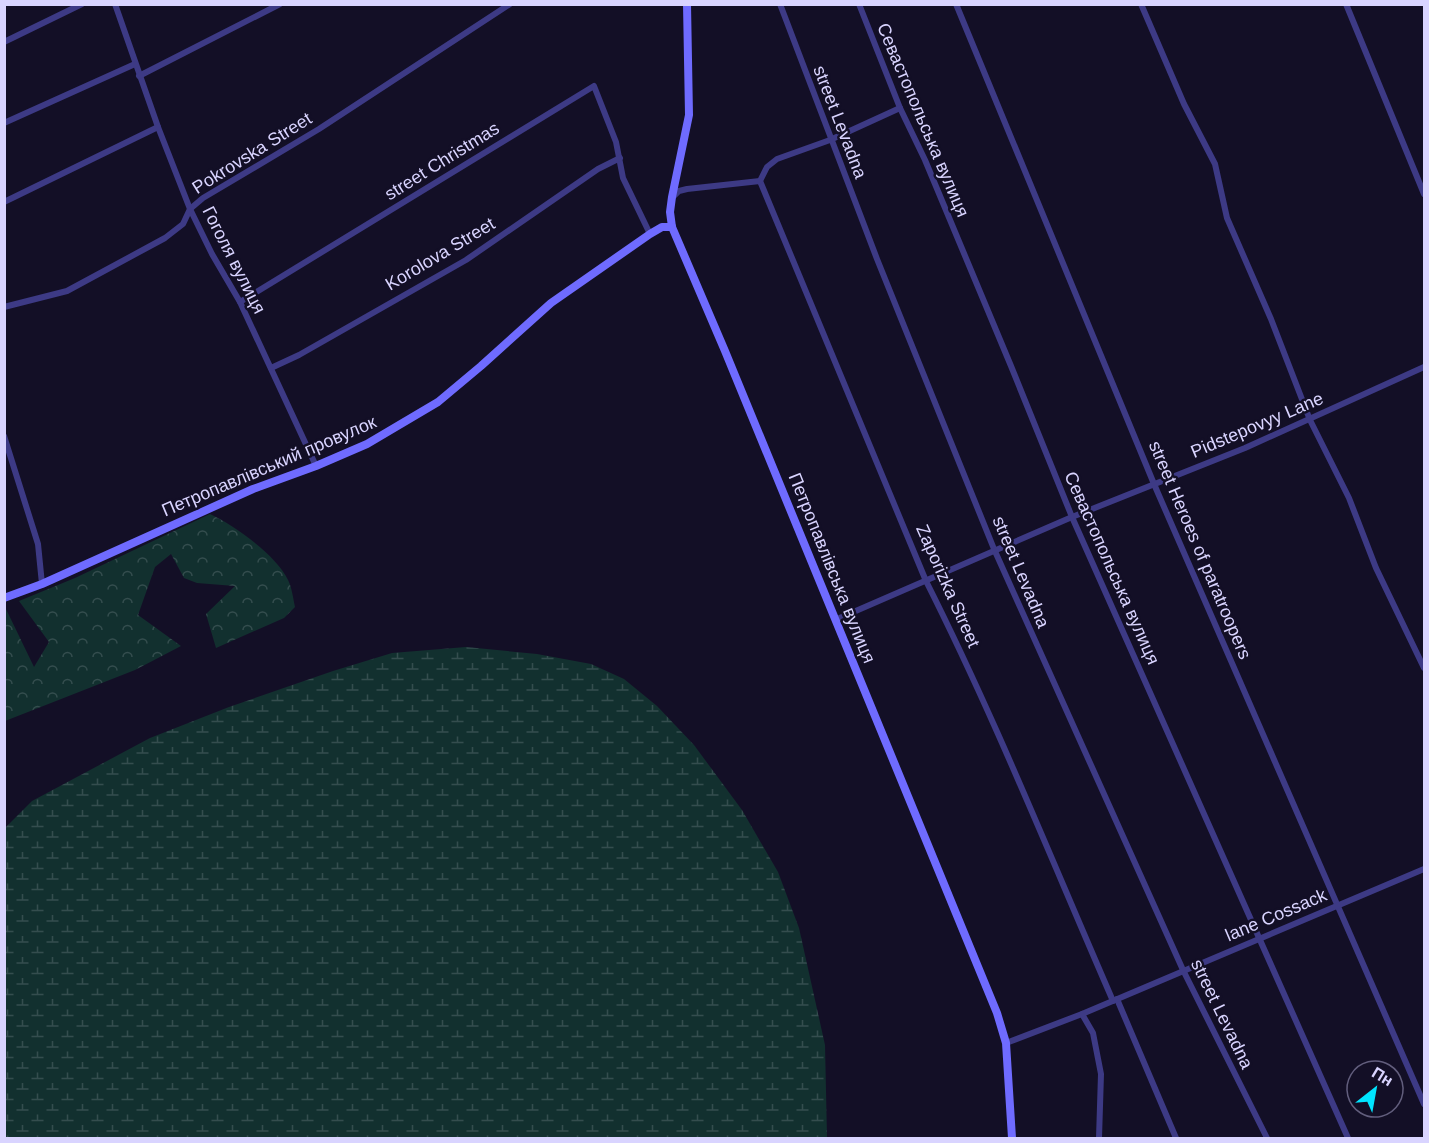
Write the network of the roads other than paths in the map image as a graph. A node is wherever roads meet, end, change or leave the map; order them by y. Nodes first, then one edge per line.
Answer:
1 (82, 4) edge
2 (115, 4) edge
3 (280, 4) edge
4 (510, 4) edge
5 (687, 4) edge
6 (780, 4) edge
7 (859, 4) edge
8 (956, 4) edge
9 (1141, 4) edge
10 (1346, 4) edge
11 (4, 42) edge
12 (135, 64) junction
13 (139, 76) junction
14 (900, 108) junction
15 (4, 123) edge
16 (158, 127) junction
17 (830, 140) junction
18 (620, 158) junction
19 (760, 181) junction
20 (1425, 194) edge
21 (672, 198) junction
22 (4, 202) edge
23 (190, 209) junction
24 (672, 227) junction
25 (650, 234) junction
26 (240, 302) junction
27 (4, 307) edge
28 (1425, 367) edge
29 (271, 368) junction
30 (1310, 420) junction
31 (4, 436) edge
32 (14, 464) junction
33 (316, 466) junction
34 (4, 467) edge
35 (1154, 484) junction
36 (1072, 517) junction
37 (994, 549) junction
38 (926, 581) junction
39 (42, 584) junction
40 (4, 598) edge
41 (835, 620) junction
42 (1425, 668) edge
43 (1425, 869) edge
44 (1338, 905) junction
45 (1258, 938) junction
46 (1183, 970) junction
47 (1115, 1000) junction
48 (1082, 1014) junction
49 (1006, 1043) junction
50 (1425, 1104) edge
51 (1012, 1138) edge
52 (1099, 1138) edge
53 (1176, 1138) edge
54 (1267, 1138) edge
55 (1348, 1138) edge

1 - 11 street
2 - 12 street, Гоголя вулиця
3 - 13 street
4 - 23 street, Pokrovska Street
5 - 21 street, Петропавлівська вулиця
6 - 17 street, street Levadna
7 - 14 street, Севастопольська вулиця
8 - 35 street, street Heroes of paratroopers
9 - 30 street
10 - 20 street
12 - 13 street, Гоголя вулиця
12 - 15 street
13 - 16 street, Гоголя вулиця
14 - 17 street
14 - 36 street, Севастопольська вулиця
16 - 22 street
16 - 23 street, Гоголя вулиця
17 - 19 street
17 - 37 street, street Levadna
18 - 25 street
18 - 26 street, street Christmas
18 - 29 street, Korolova Street
19 - 21 street
19 - 38 street, Zaporizka Street
21 - 24 street, Петропавлівська вулиця
23 - 26 street, Гоголя вулиця
23 - 27 street, Pokrovska Street
24 - 25 street, Петропавлівський провулок
24 - 41 street, Петропавлівська вулиця
25 - 33 street, Петропавлівський провулок
26 - 29 street, Гоголя вулиця
28 - 30 street, Pidstepovyy Lane
29 - 33 street, Гоголя вулиця
30 - 35 street, Pidstepovyy Lane
30 - 42 street
31 - 32 street
32 - 34 street
32 - 39 street
33 - 39 street, Петропавлівський провулок
35 - 36 street, Pidstepovyy Lane
35 - 44 street, street Heroes of paratroopers
36 - 37 street, Pidstepovyy Lane
36 - 45 street, Севастопольська вулиця
37 - 38 street, Pidstepovyy Lane
37 - 46 street, street Levadna
38 - 41 street, Pidstepovyy Lane
38 - 47 street, Zaporizka Street
39 - 40 street, Петропавлівський провулок
41 - 49 street, Петропавлівська вулиця
43 - 44 street, lane Cossack
44 - 45 street, lane Cossack
44 - 50 street, street Heroes of paratroopers
45 - 46 street, lane Cossack
45 - 55 street, Севастопольська вулиця
46 - 47 street, lane Cossack
46 - 54 street, street Levadna
47 - 48 street, lane Cossack
47 - 53 street, Zaporizka Street
48 - 49 street, lane Cossack
48 - 52 street
49 - 51 street, Петропавлівська вулиця

